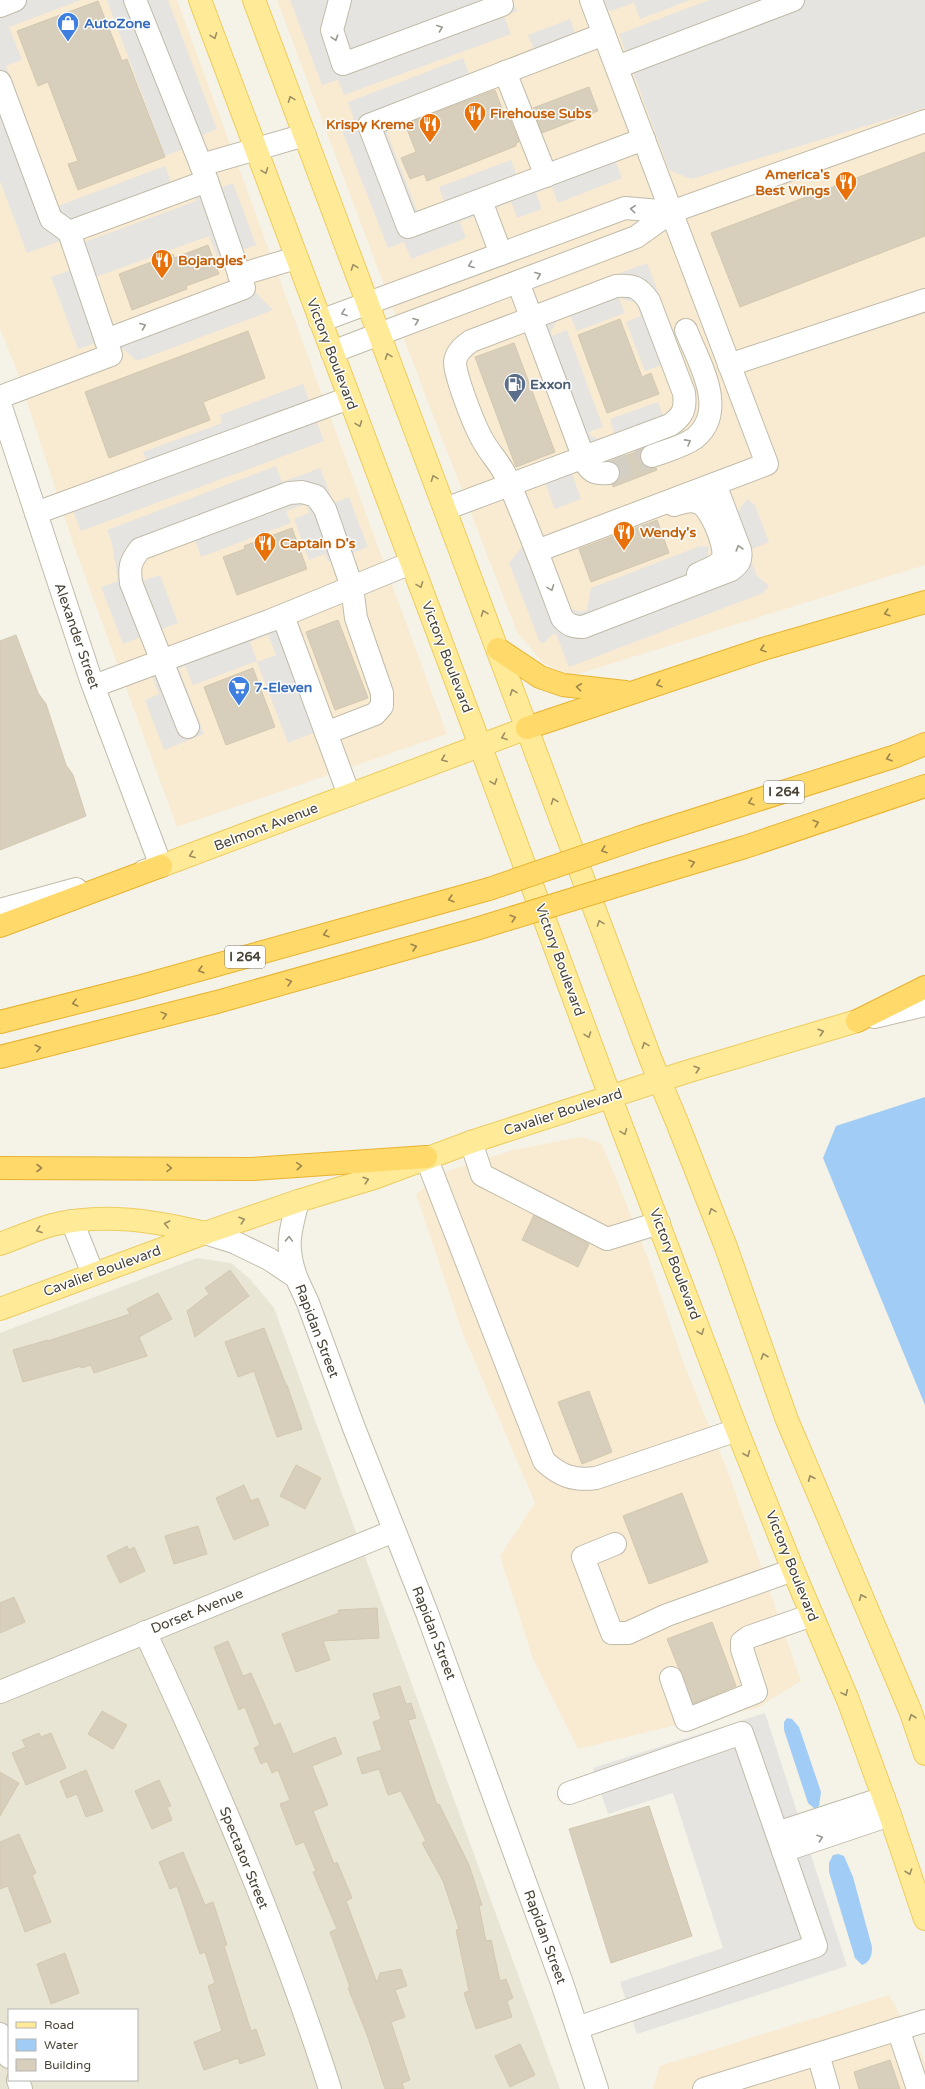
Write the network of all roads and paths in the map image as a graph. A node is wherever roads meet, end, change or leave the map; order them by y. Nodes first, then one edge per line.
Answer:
1 (15, 0) edge
2 (135, 0) edge
3 (200, 0) edge
4 (254, 0) edge
5 (340, 0) edge
6 (500, 0) edge
7 (793, 0) edge
8 (594, 1) edge
9 (0, 6) edge
10 (604, 34) junction
11 (616, 67) junction
12 (505, 72) junction
13 (0, 82) edge
14 (925, 121) edge
15 (305, 135) junction
16 (644, 140) junction
17 (257, 149) junction
18 (204, 173) junction
19 (546, 176) junction
20 (481, 201) junction
21 (672, 212) junction
22 (69, 232) junction
23 (501, 254) junction
24 (296, 258) junction
25 (242, 281) junction
26 (518, 282) junction
27 (925, 300) edge
28 (368, 304) junction
29 (531, 318) junction
30 (712, 319) junction
31 (320, 321) junction
32 (686, 330) junction
33 (380, 335) junction
34 (663, 339) junction
35 (106, 340) junction
36 (332, 352) junction
37 (729, 365) junction
38 (0, 397) edge
39 (349, 398) junction
40 (0, 404) edge
41 (652, 456) tunnel mouth
42 (584, 458) junction
43 (608, 473) tunnel mouth
44 (715, 484) junction
45 (510, 485) junction
46 (445, 509) junction
47 (36, 513) junction
48 (580, 534) junction
49 (537, 551) junction
50 (411, 562) junction
51 (352, 587) junction
52 (652, 600) junction
53 (925, 602) edge
54 (283, 616) junction
55 (498, 649) junction
56 (162, 661) junction
57 (94, 686) junction
58 (632, 693) junction
59 (188, 727) dead end
60 (527, 728) junction
61 (326, 733) junction
62 (925, 744) edge
63 (480, 745) junction
64 (925, 786) edge
65 (349, 795) junction
66 (161, 866) junction
67 (0, 910) edge
68 (0, 926) edge
69 (925, 987) edge
70 (925, 1005) edge
71 (857, 1021) junction
72 (0, 1022) edge
73 (0, 1057) edge
74 (660, 1081) junction
75 (610, 1096) junction
76 (471, 1142) junction
77 (426, 1157) junction
78 (0, 1168) edge
79 (298, 1201) junction
80 (72, 1222) junction
81 (660, 1223) junction
82 (205, 1233) junction
83 (0, 1244) edge
84 (93, 1274) junction
85 (296, 1277) junction
86 (0, 1309) edge
87 (737, 1430) junction
88 (394, 1531) junction
89 (615, 1544) dead end
90 (793, 1570) junction
91 (812, 1615) junction
92 (145, 1632) junction
93 (671, 1678) dead end
94 (0, 1692) edge
95 (925, 1754) edge
96 (570, 1792) dead end
97 (887, 1807) junction
98 (780, 1842) junction
99 (925, 1919) edge
100 (925, 2021) edge
101 (577, 2028) junction
102 (898, 2029) junction
103 (0, 2034) edge
104 (8, 2054) edge
105 (818, 2054) junction
106 (330, 2089) edge
107 (597, 2089) edge
108 (704, 2089) edge
109 (828, 2089) edge
110 (918, 2089) edge

1 - 9 street
2 - 18 street
3 -> 17 main road, Victory Boulevard
15 -> 4 main road
5 -> 6 street
7 - 11 street
8 - 10 street
10 - 11 street
10 - 12 street
11 - 16 street
12 - 19 street
12 - 20 street
13 - 22 street
14 - 21 street
15 - 17 street
28 -> 15 main road
16 - 19 street
16 - 21 street
17 - 18 street
17 -> 24 main road, Victory Boulevard
18 - 22 street
18 - 25 street
19 - 20 street
20 - 23 street
21 -> 23 street
26 -> 21 street
21 - 30 street
22 - 35 street
23 -> 28 street
24 - 25 street
24 - 31 main road, Victory Boulevard
35 -> 25 street
26 - 29 street
33 -> 26 street
27 - 37 street
28 -> 31 street
28 - 33 main road
29 - 34 street
29 - 42 street
29 - 45 street
30 - 32 street
30 - 37 street
31 - 36 main road, Victory Boulevard
32 - 34 street
41 -> 32 street
33 - 36 street
46 -> 33 main road
34 - 42 street
35 - 38 street
36 - 39 main road, Victory Boulevard
37 - 44 street
39 - 47 street
39 -> 50 main road, Victory Boulevard
40 - 47 street, Alexander Street
42 - 43 street
42 - 45 street
44 - 48 street
52 -> 44 street
45 - 46 street
45 - 49 street
55 -> 46 main road
47 - 57 street, Alexander Street
48 - 49 street
48 - 52 street
49 -> 52 street
50 - 51 street
50 -> 63 main road, Victory Boulevard
51 - 54 street
51 - 56 street
51 - 61 street
53 -> 58 highway
54 - 56 street
54 - 61 street
58 -> 55 highway
60 -> 55 main road
56 - 57 street
56 - 59 street
57 - 66 street, Alexander Street
58 - 60 highway
60 -> 63 main road, Belmont Avenue
74 -> 60 main road
61 - 65 street
62 -> 72 highway, I 264, bridge
63 -> 65 main road, Belmont Avenue
63 -> 75 main road, Victory Boulevard
73 -> 64 highway, I 264, bridge
65 -> 66 main road, Belmont Avenue
66 - 67 street, Belmont Avenue
66 - 68 highway
69 - 71 highway
70 - 71 street, Cavalier Boulevard
74 -> 71 main road, Cavalier Boulevard
74 - 75 main road, Cavalier Boulevard
95 -> 74 main road
75 - 76 main road, Cavalier Boulevard
75 -> 81 main road, Victory Boulevard
76 - 77 main road, Cavalier Boulevard
76 - 81 street
78 -> 77 highway
79 -> 77 main road, Cavalier Boulevard
77 - 87 street
82 -> 79 main road, Cavalier Boulevard
85 -> 79 street
82 -> 80 main road, Cavalier Boulevard
80 -> 83 main road, Cavalier Boulevard
80 - 84 street
81 -> 87 main road, Victory Boulevard
82 - 84 main road, Cavalier Boulevard
82 - 85 street, Rapidan Street
84 - 86 main road, Cavalier Boulevard
85 - 88 street, Rapidan Street
87 -> 90 main road, Victory Boulevard
88 - 92 street, Dorset Avenue
88 - 101 street, Rapidan Street
89 - 90 street
90 - 91 main road, Victory Boulevard
91 - 93 street
91 -> 97 main road, Victory Boulevard
92 - 94 street, Dorset Avenue
92 - 106 street, Spectator Street
96 - 98 street
97 - 98 street
97 -> 99 main road, Victory Boulevard
98 - 101 street
100 - 102 street
101 - 107 street, Rapidan Street
102 - 105 street
102 - 110 street
103 - 104 street
105 - 108 street
105 - 109 street

